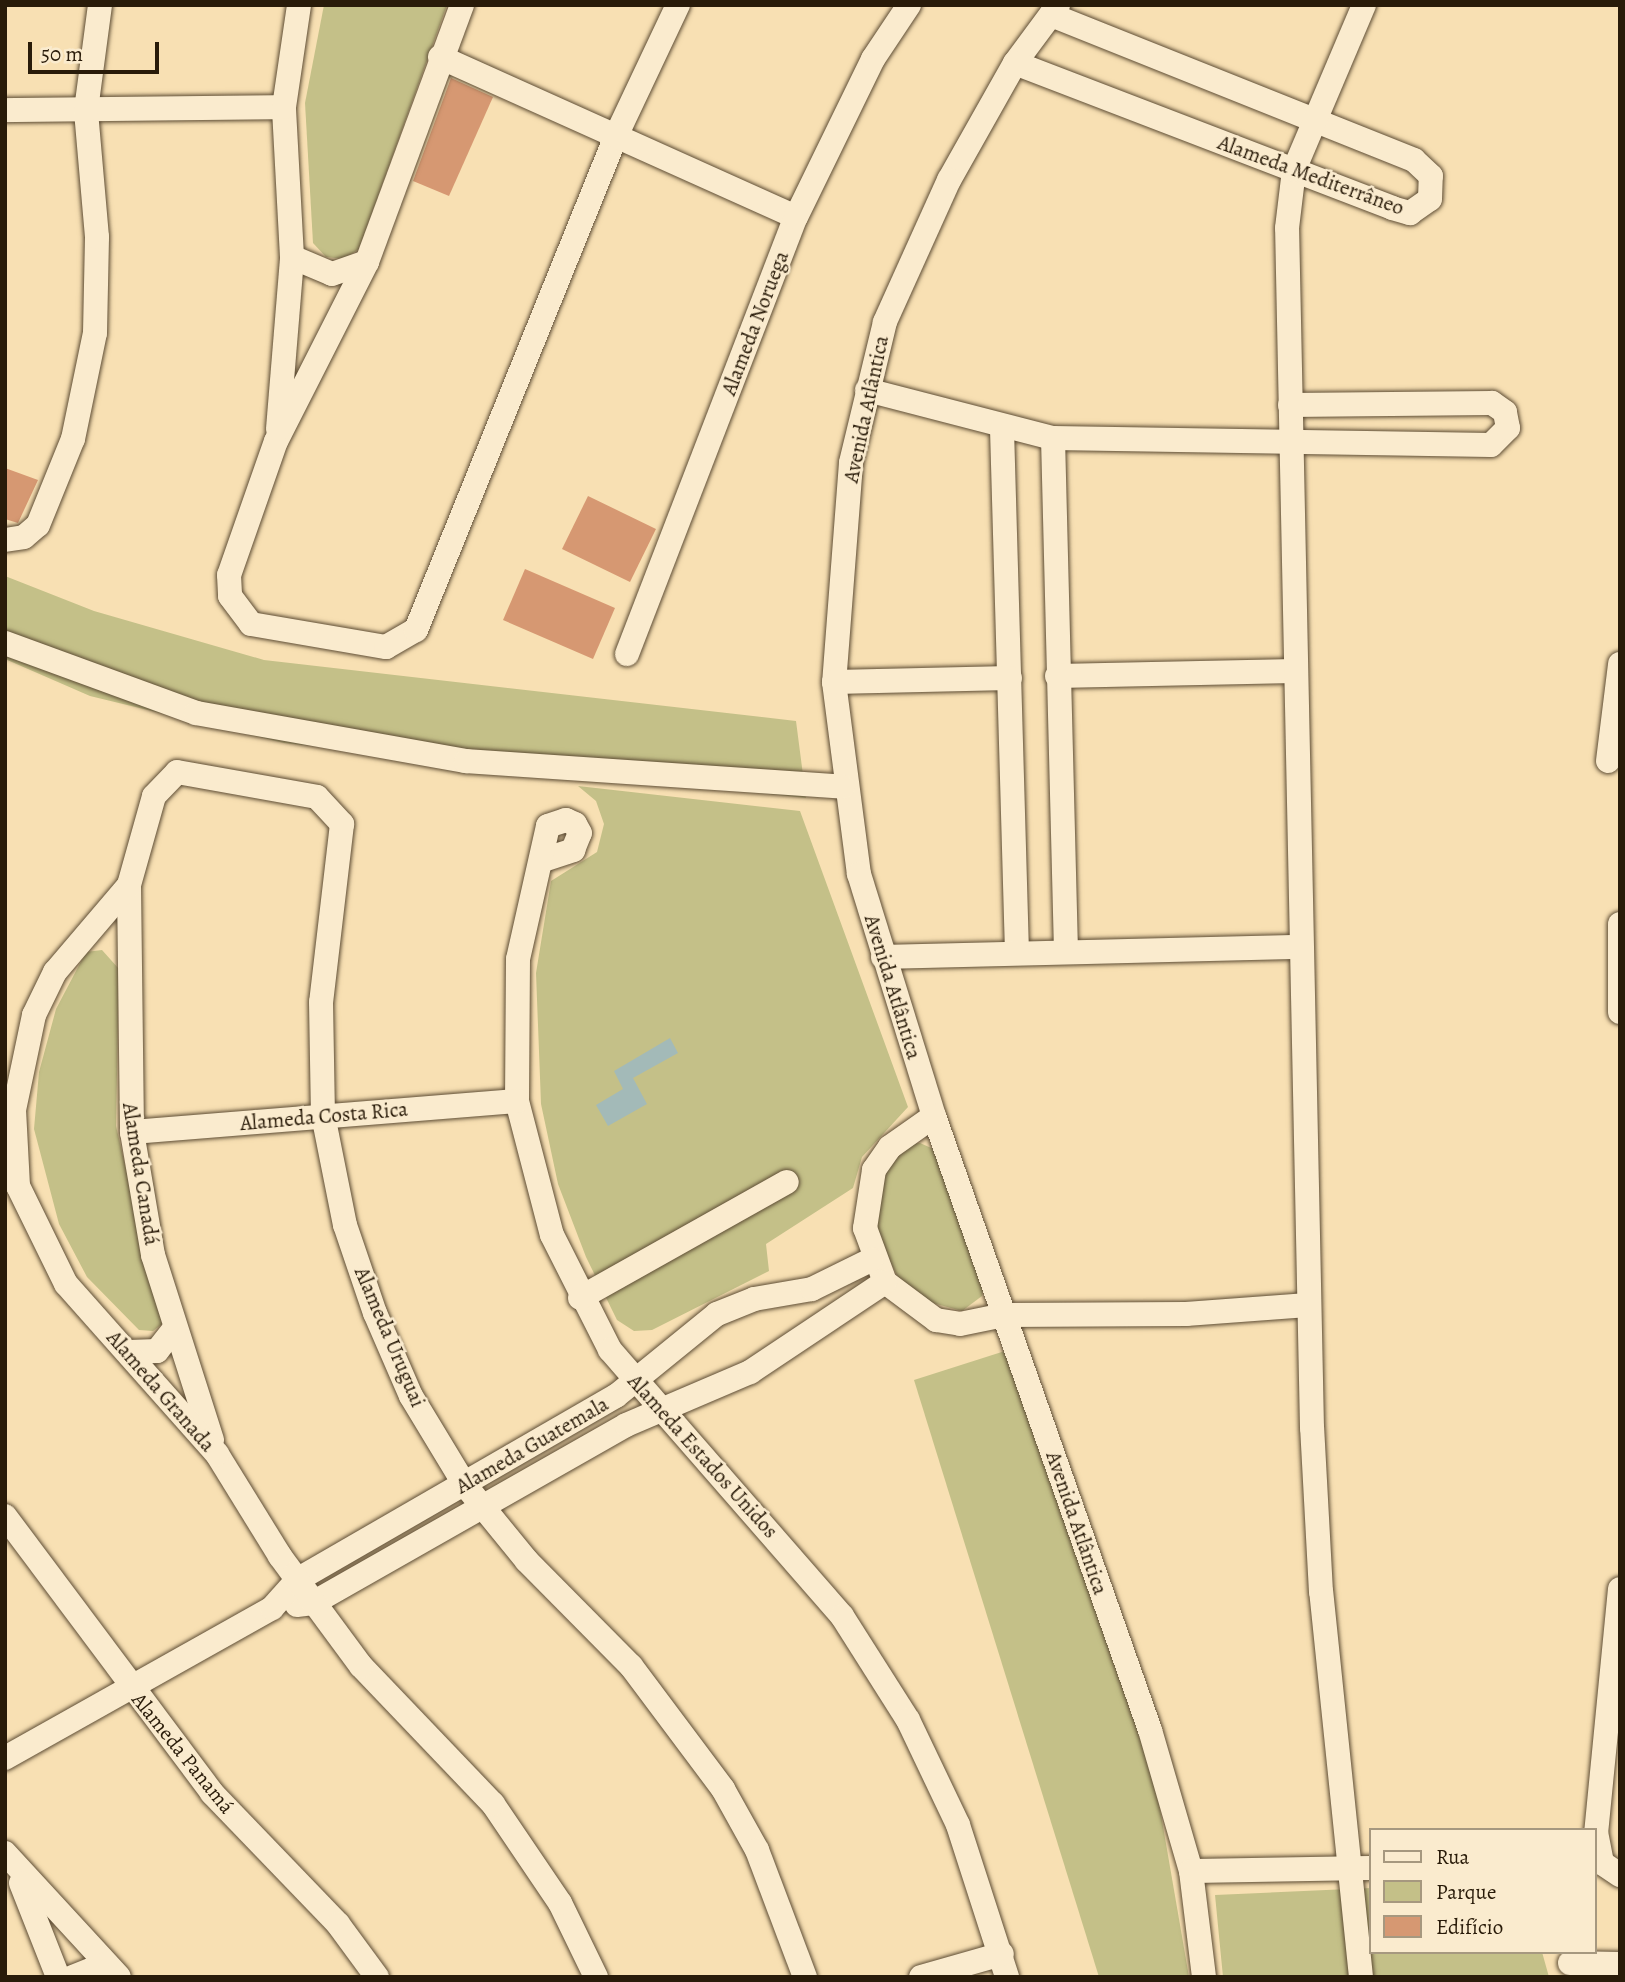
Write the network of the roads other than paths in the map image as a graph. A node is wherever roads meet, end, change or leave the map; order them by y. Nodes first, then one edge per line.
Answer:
1 (100, 5) edge
2 (299, 5) edge
3 (462, 5) edge
4 (678, 5) edge
5 (909, 5) edge
6 (1364, 5) edge
7 (1054, 10) edge
8 (440, 57) junction
9 (1015, 63) junction
10 (284, 107) junction
11 (5, 110) edge
12 (86, 110) junction
13 (1311, 123) junction
14 (616, 136) junction
15 (1294, 170) junction
16 (796, 217) junction
17 (292, 257) junction
18 (367, 262) junction
19 (867, 390) junction
20 (1290, 405) junction
21 (1002, 429) junction
22 (1053, 438) junction
23 (276, 441) junction
24 (1291, 444) junction
25 (5, 540) edge
26 (5, 643) edge
27 (627, 654) dead end
28 (1620, 664) edge
29 (1296, 671) junction
30 (1057, 676) junction
31 (1010, 678) junction
32 (834, 682) junction
33 (1608, 761) dead end
34 (195, 772) joint
35 (843, 787) junction
36 (543, 860) dead end
37 (129, 885) junction
38 (1620, 924) edge
39 (85, 935) junction
40 (1301, 947) junction
41 (1066, 952) junction
42 (1017, 953) junction
43 (883, 957) junction
44 (127, 960) junction
45 (1620, 1012) edge
46 (517, 1101) junction
47 (323, 1115) junction
48 (934, 1116) junction
49 (132, 1132) junction
50 (788, 1182) dead end
51 (12, 1187) edge
52 (872, 1259) junction
53 (885, 1282) junction
54 (580, 1298) junction
55 (1308, 1305) junction
56 (1004, 1315) junction
57 (174, 1329) junction
58 (129, 1352) junction
59 (635, 1382) junction
60 (657, 1411) junction
61 (217, 1454) junction
62 (465, 1485) junction
63 (482, 1507) junction
64 (5, 1516) edge
65 (297, 1580) junction
66 (1620, 1589) edge
67 (313, 1603) junction
68 (272, 1608) junction
69 (131, 1688) junction
70 (5, 1758) edge
71 (1596, 1828) edge
72 (1597, 1834) edge
73 (11, 1863) edge
74 (1361, 1868) edge
75 (1611, 1869) edge
76 (1191, 1871) junction
77 (1569, 1964) edge
78 (1620, 1964) edge
79 (1005, 1965) edge
80 (112, 1970) edge
81 (58, 1977) edge
82 (73, 1977) edge
83 (377, 1977) edge
84 (596, 1977) edge
85 (805, 1977) edge
86 (921, 1977) edge
87 (1203, 1977) edge
88 (1362, 1977) edge

1 - 12 street
2 - 10 street
3 - 8 street
4 - 14 street
5 - 16 street, Alameda Noruega
6 - 13 street
7 - 9 street, Avenida Atlântica
7 - 13 street, Alameda Mediterrâneo
8 - 14 street
8 - 18 street
9 - 15 street, Alameda Mediterrâneo
9 - 19 street, Avenida Atlântica
10 - 12 street
10 - 17 street
11 - 12 street
12 - 25 street
13 - 15 street
13 - 15 street, Alameda Mediterrâneo
14 - 16 street
14 - 23 street
15 - 20 street
16 - 27 street, Alameda Noruega
17 - 18 street
17 - 23 street
18 - 23 street
19 - 21 street
19 - 32 street, Avenida Atlântica
20 - 24 street
20 - 24 street
21 - 22 street
21 - 31 street
22 - 24 street
22 - 30 street
24 - 29 street
26 - 35 street
28 - 33 street
29 - 30 street
29 - 40 street
30 - 41 street
31 - 32 street
31 - 42 street
32 - 35 street, Avenida Atlântica
34 - 37 street, Alameda Granada
34 - 47 street, Alameda Uruguai
35 - 43 street, Avenida Atlântica
36 - 46 street, Alameda Estados Unidos
37 - 39 street, Alameda Granada
37 - 44 street, Alameda Canadá
38 - 45 street
39 - 44 street
39 - 51 street, Alameda Granada
40 - 41 street
40 - 55 street
41 - 42 street
42 - 43 street
43 - 48 street, Avenida Atlântica
44 - 49 street, Alameda Canadá
46 - 47 street, Alameda Costa Rica
46 - 54 street, Alameda Estados Unidos
47 - 49 street, Alameda Costa Rica
47 - 62 street, Alameda Uruguai
48 - 52 street
48 - 56 street, Avenida Atlântica
49 - 57 street, Alameda Canadá
50 - 54 street
51 - 58 street, Alameda Granada
52 - 53 street
52 - 59 street, Alameda Guatemala
53 - 56 street
53 - 60 street, Alameda Guatemala
54 - 59 street, Alameda Estados Unidos
55 - 56 street
55 - 74 street
56 - 76 street, Avenida Atlântica
57 - 58 street
57 - 61 street, Alameda Canadá
58 - 61 street, Alameda Granada
59 - 60 street, Alameda Estados Unidos
59 - 62 street, Alameda Guatemala
60 - 63 street, Alameda Guatemala
60 - 79 street, Alameda Estados Unidos
61 - 65 street, Alameda Granada
62 - 63 street, Alameda Uruguai
62 - 65 street, Alameda Guatemala
63 - 67 street, Alameda Guatemala
63 - 85 street, Alameda Uruguai
64 - 69 street, Alameda Panamá
65 - 67 street, Alameda Granada
65 - 68 street, Alameda Guatemala
66 - 71 street
67 - 68 street, Alameda Guatemala
67 - 84 street, Alameda Granada
68 - 69 street, Alameda Guatemala
69 - 70 street, Alameda Guatemala
69 - 83 street, Alameda Panamá
72 - 75 street
73 - 80 street
73 - 81 street
74 - 76 street
74 - 88 street
76 - 87 street, Avenida Atlântica
77 - 78 street
79 - 86 street
80 - 82 street

